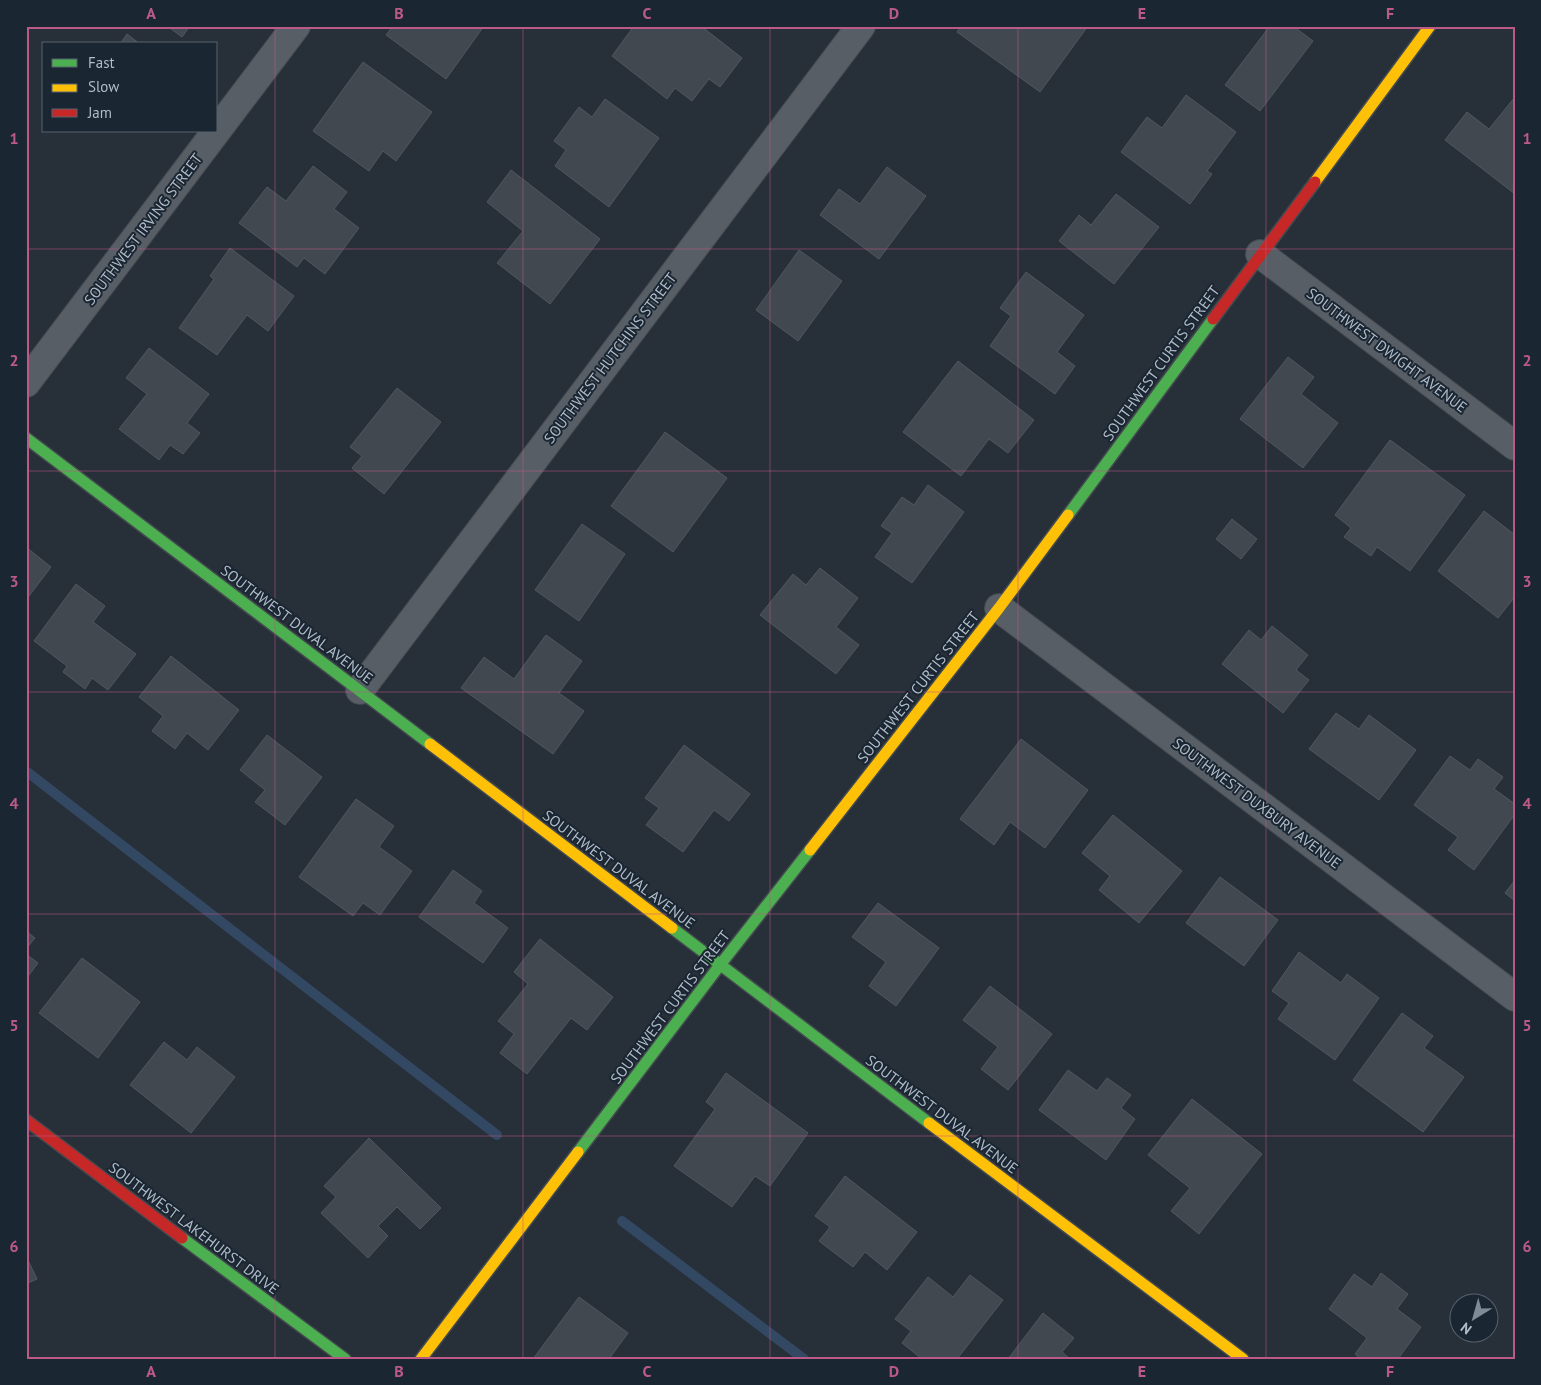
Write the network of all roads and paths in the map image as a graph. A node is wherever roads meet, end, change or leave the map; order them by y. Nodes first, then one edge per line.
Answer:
1 (296, 26) edge
2 (861, 26) edge
3 (1430, 26) edge
4 (218, 129) edge
5 (216, 132) edge
6 (1260, 254) junction
7 (26, 383) edge
8 (26, 438) edge
9 (1515, 446) edge
10 (999, 608) junction
11 (360, 690) junction
12 (720, 966) junction
13 (1515, 997) edge
14 (26, 1120) edge
15 (345, 1359) edge
16 (421, 1359) edge
17 (1243, 1359) edge

1 - 4 street, SOUTHWEST IRVING STREET
2 - 11 street, SOUTHWEST HUTCHINS STREET
3 - 6 street, SOUTHWEST CURTIS STREET
5 - 7 street, SOUTHWEST IRVING STREET
6 - 9 street, SOUTHWEST DWIGHT AVENUE
6 - 10 street, SOUTHWEST CURTIS STREET
8 - 11 street, SOUTHWEST DUVAL AVENUE
10 - 12 street, SOUTHWEST CURTIS STREET
10 - 13 street, SOUTHWEST DUXBURY AVENUE
11 - 12 street, SOUTHWEST DUVAL AVENUE
12 - 16 street, SOUTHWEST CURTIS STREET
12 - 17 street, SOUTHWEST DUVAL AVENUE
14 - 15 street, SOUTHWEST LAKEHURST DRIVE

